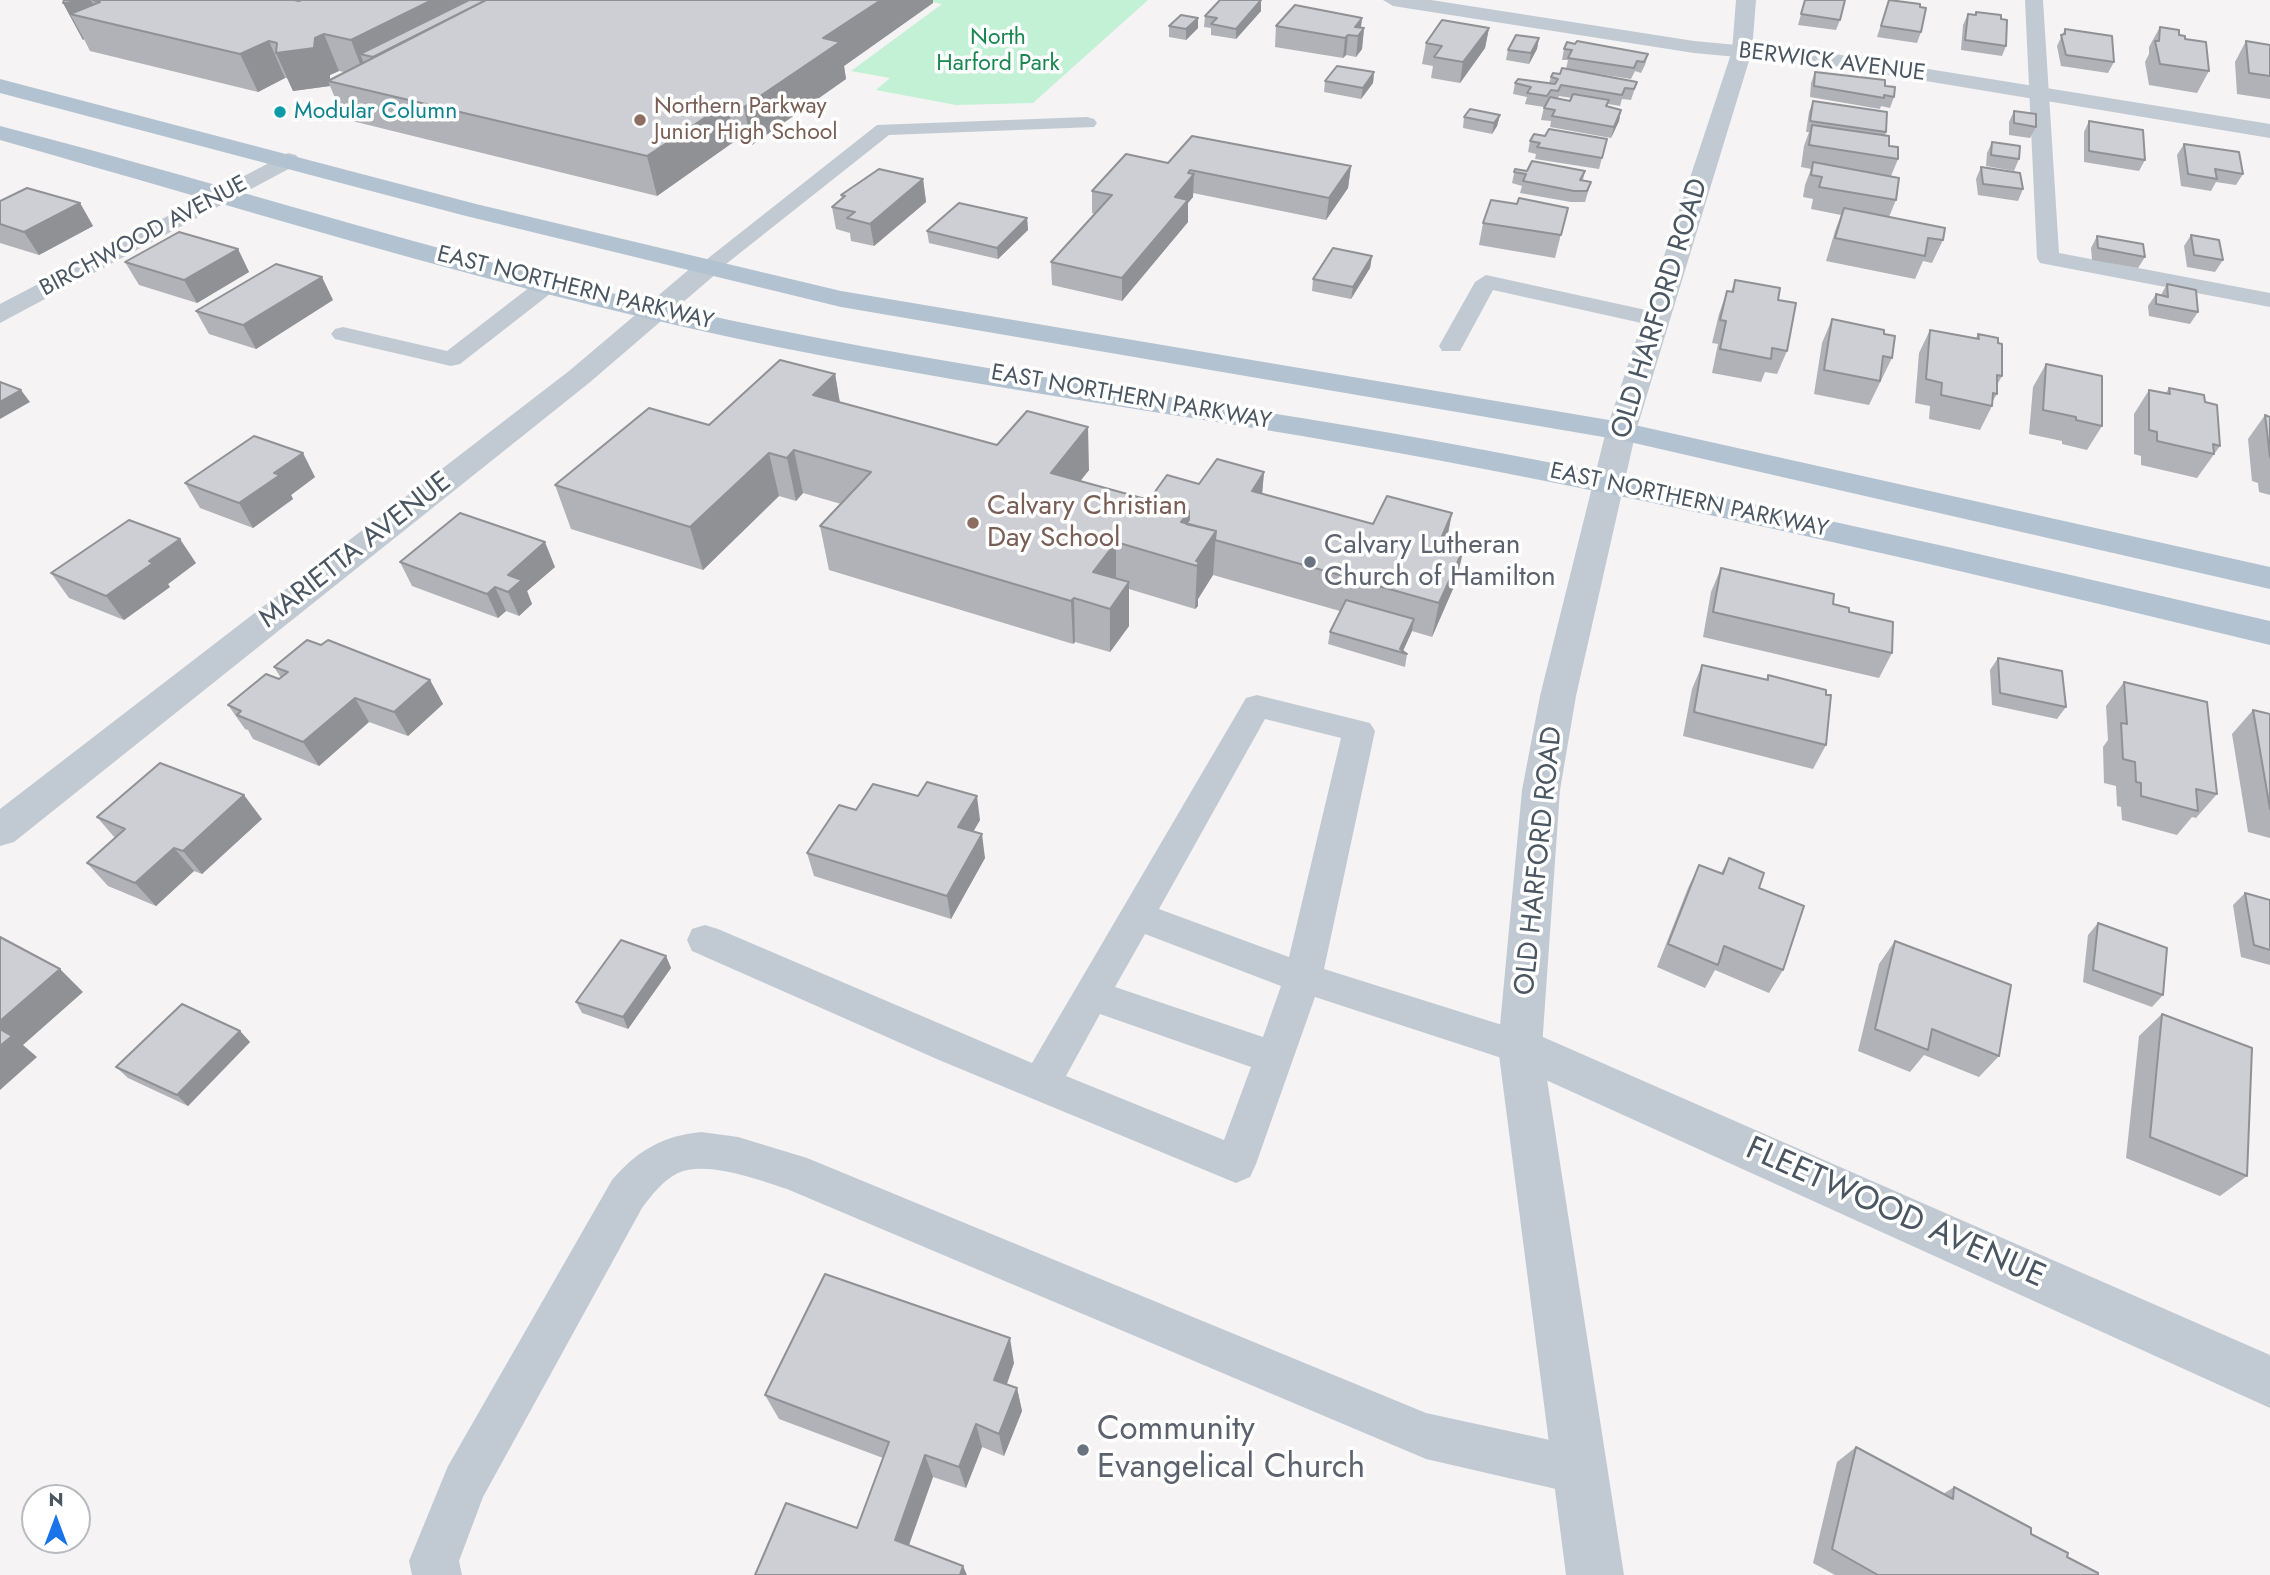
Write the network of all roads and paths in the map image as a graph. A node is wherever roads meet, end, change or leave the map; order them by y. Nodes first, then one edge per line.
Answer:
1 (1393, 0) edge
2 (1746, 0) edge
3 (2034, 0) edge
4 (1437, 4) edge
5 (1742, 51) junction
6 (0, 86) edge
7 (2039, 94) junction
8 (1087, 123) dead end
9 (2270, 131) edge
10 (0, 133) edge
11 (288, 160) junction
12 (223, 194) junction
13 (708, 267) junction
14 (547, 285) junction
15 (2270, 300) edge
16 (657, 313) junction
17 (0, 315) edge
18 (1655, 319) junction
19 (342, 334) dead end
20 (1451, 346) dead end
21 (1621, 431) junction
22 (1610, 484) junction
23 (2270, 578) edge
24 (2270, 633) edge
25 (0, 831) edge
26 (1136, 916) junction
27 (705, 940) dead end
28 (1303, 978) junction
29 (1091, 995) junction
30 (1520, 1047) junction
31 (1274, 1058) junction
32 (1041, 1084) junction
33 (2270, 1382) edge
34 (1582, 1471) junction
35 (437, 1575) edge
36 (1595, 1575) edge

1 - 4 street, BERWICK AVENUE
2 - 5 street, OLD HARFORD ROAD
3 - 7 lane
4 - 5 street, BERWICK AVENUE
5 - 7 street, BERWICK AVENUE
5 - 18 street, OLD HARFORD ROAD
6 - 11 main road, EAST NORTHERN PARKWAY
7 - 9 street, BERWICK AVENUE
7 - 15 lane
8 - 13 lane
10 - 12 main road, EAST NORTHERN PARKWAY
11 - 12 street, BIRCHWOOD AVENUE
11 - 13 main road, EAST NORTHERN PARKWAY
12 - 14 main road, EAST NORTHERN PARKWAY
12 - 17 street, BIRCHWOOD AVENUE
13 - 16 street, MARIETTA AVENUE
13 - 21 main road, EAST NORTHERN PARKWAY
14 - 16 main road, EAST NORTHERN PARKWAY
14 - 19 lane
16 - 22 main road, EAST NORTHERN PARKWAY
16 - 25 street, MARIETTA AVENUE
18 - 20 lane
18 - 21 street, OLD HARFORD ROAD
21 - 22 street, OLD HARFORD ROAD
21 - 23 main road, EAST NORTHERN PARKWAY
22 - 24 main road, EAST NORTHERN PARKWAY
22 - 30 street, OLD HARFORD ROAD
26 - 28 lane
26 - 28 lane
26 - 29 lane
27 - 32 lane
28 - 30 lane
28 - 31 lane
29 - 31 lane
29 - 32 lane
30 - 33 street, FLEETWOOD AVENUE
30 - 34 street, OLD HARFORD ROAD
31 - 32 lane
34 - 35 lane
34 - 36 street, OLD HARFORD ROAD

